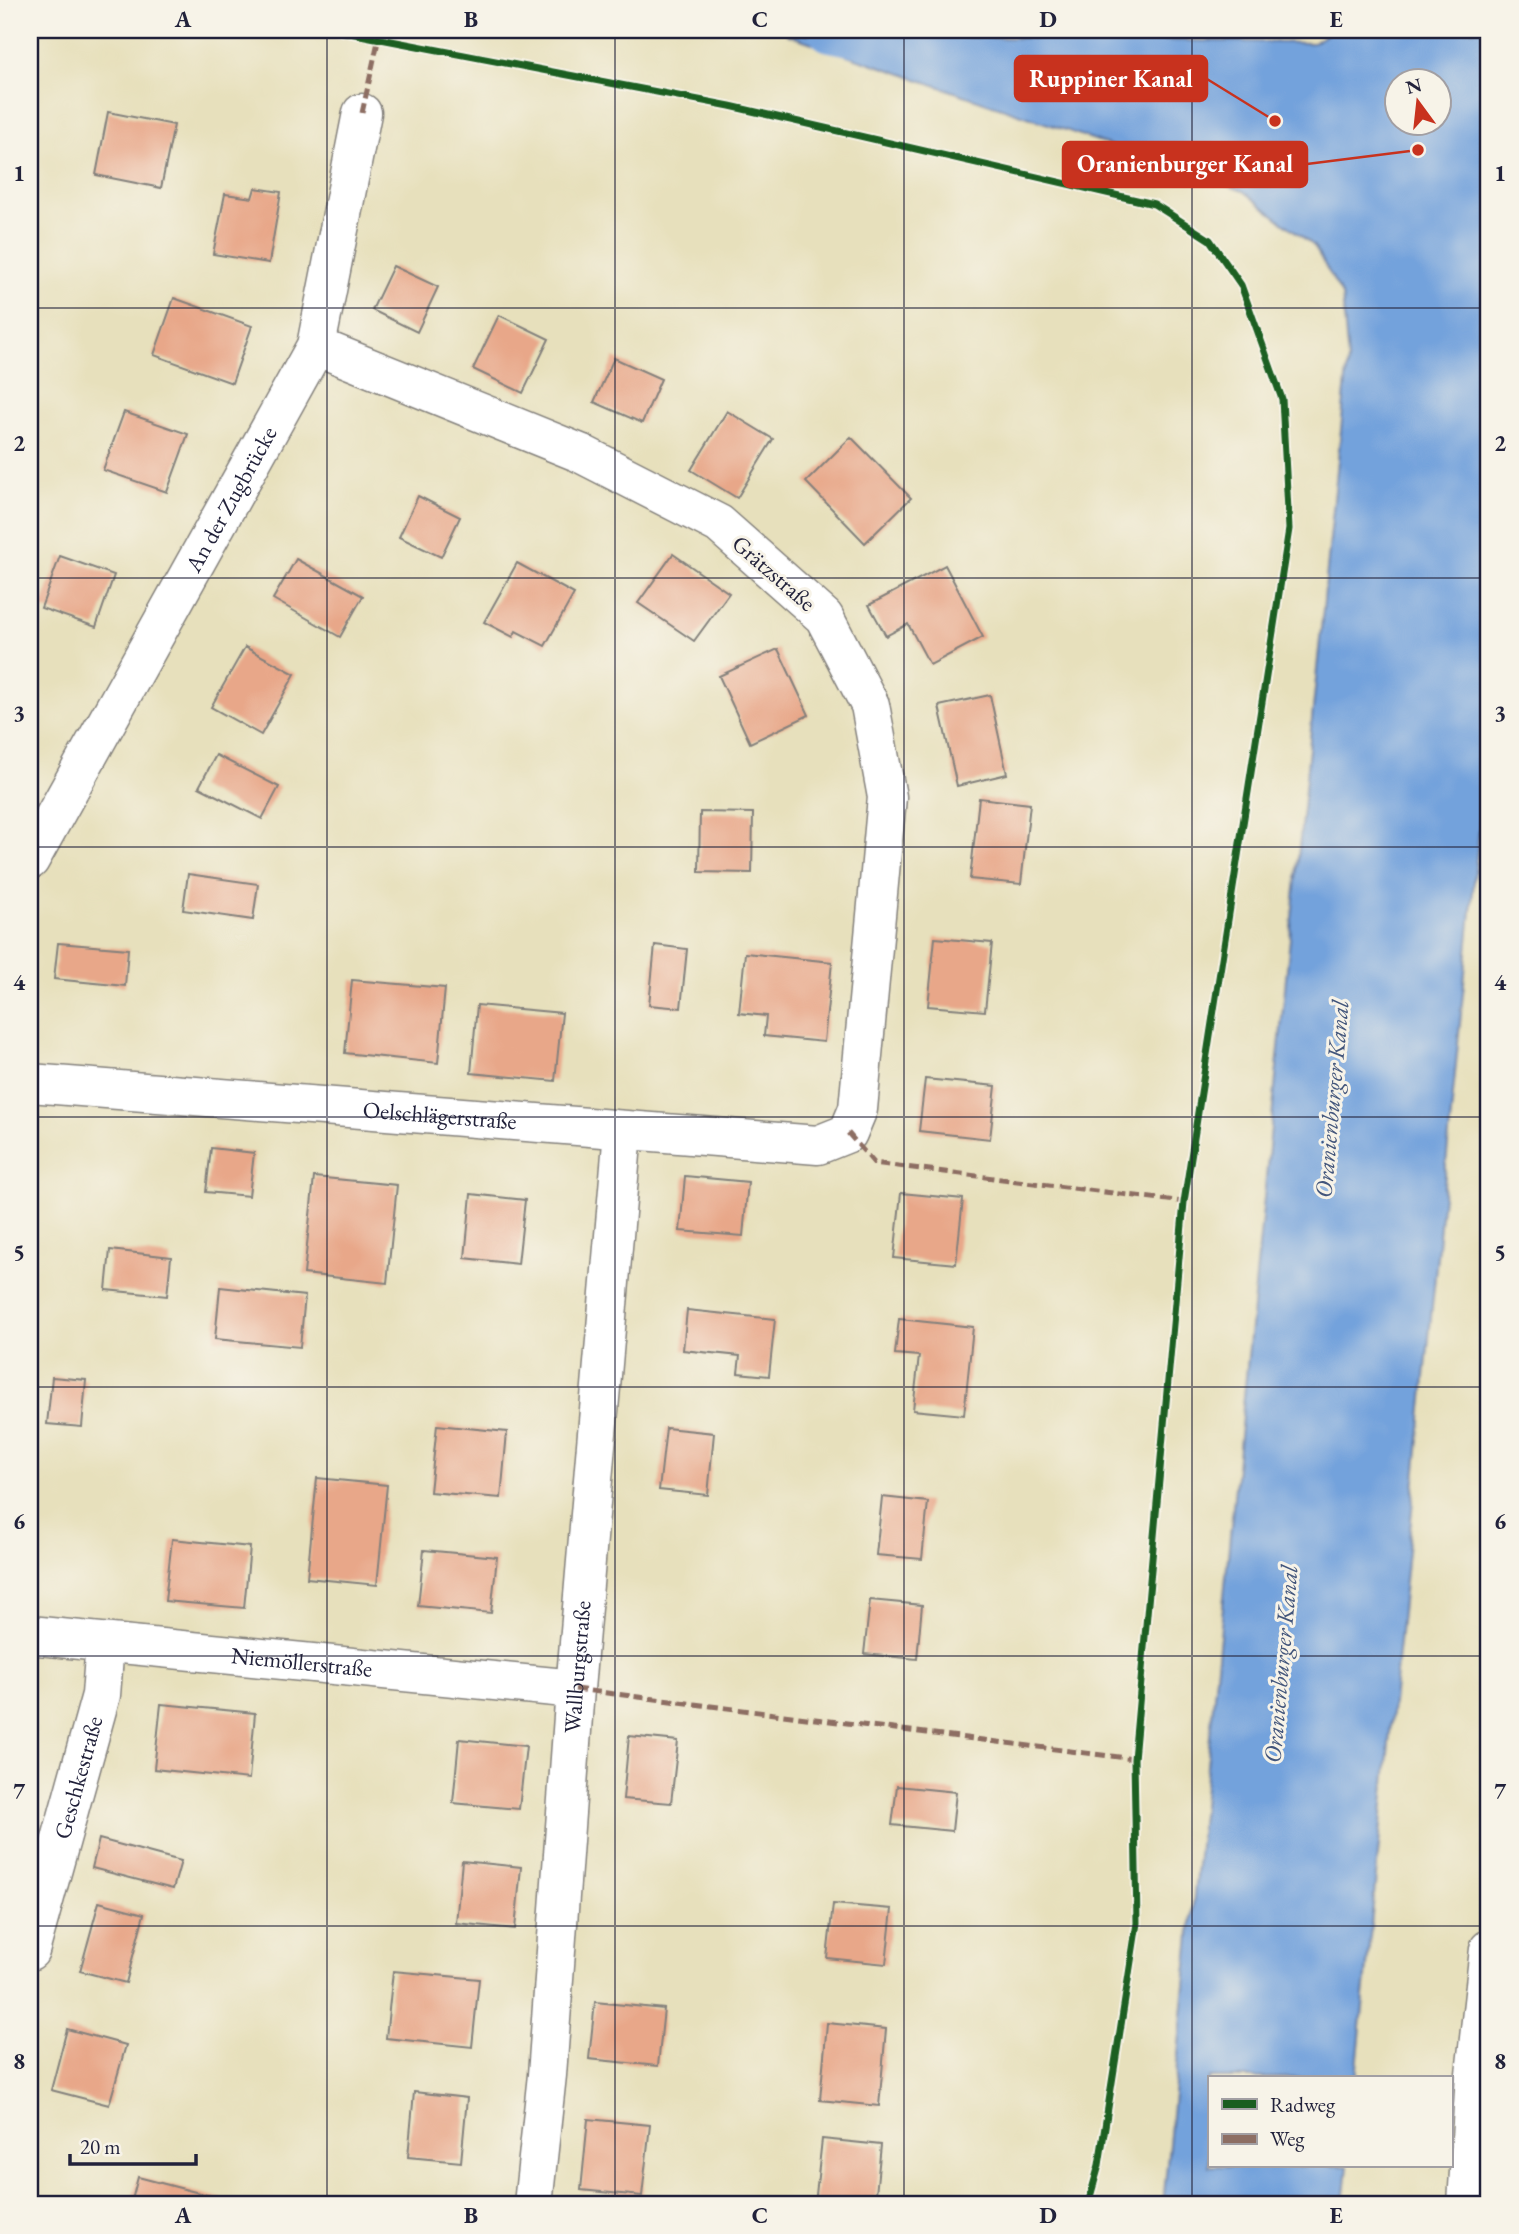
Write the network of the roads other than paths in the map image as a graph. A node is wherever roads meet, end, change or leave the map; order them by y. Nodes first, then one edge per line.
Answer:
1 (362, 113) dead end
2 (316, 346) junction
3 (30, 860) edge
4 (30, 1083) edge
5 (623, 1130) junction
6 (848, 1133) joint
7 (30, 1635) edge
8 (105, 1643) junction
9 (575, 1689) junction
10 (1489, 1949) edge
11 (30, 1951) edge
12 (533, 2204) edge
13 (1467, 2204) edge

1 - 2 street, An der Zugbrücke
2 - 3 street, An der Zugbrücke
2 - 6 street, Grätzstraße
4 - 5 street, Oelschlägerstraße
5 - 6 street, Oelschlägerstraße
5 - 9 street, Wallburgstraße
7 - 8 street, Niemöllerstraße
8 - 9 street, Niemöllerstraße
8 - 11 street, Geschkestraße
9 - 12 street, Wallburgstraße
10 - 13 street

